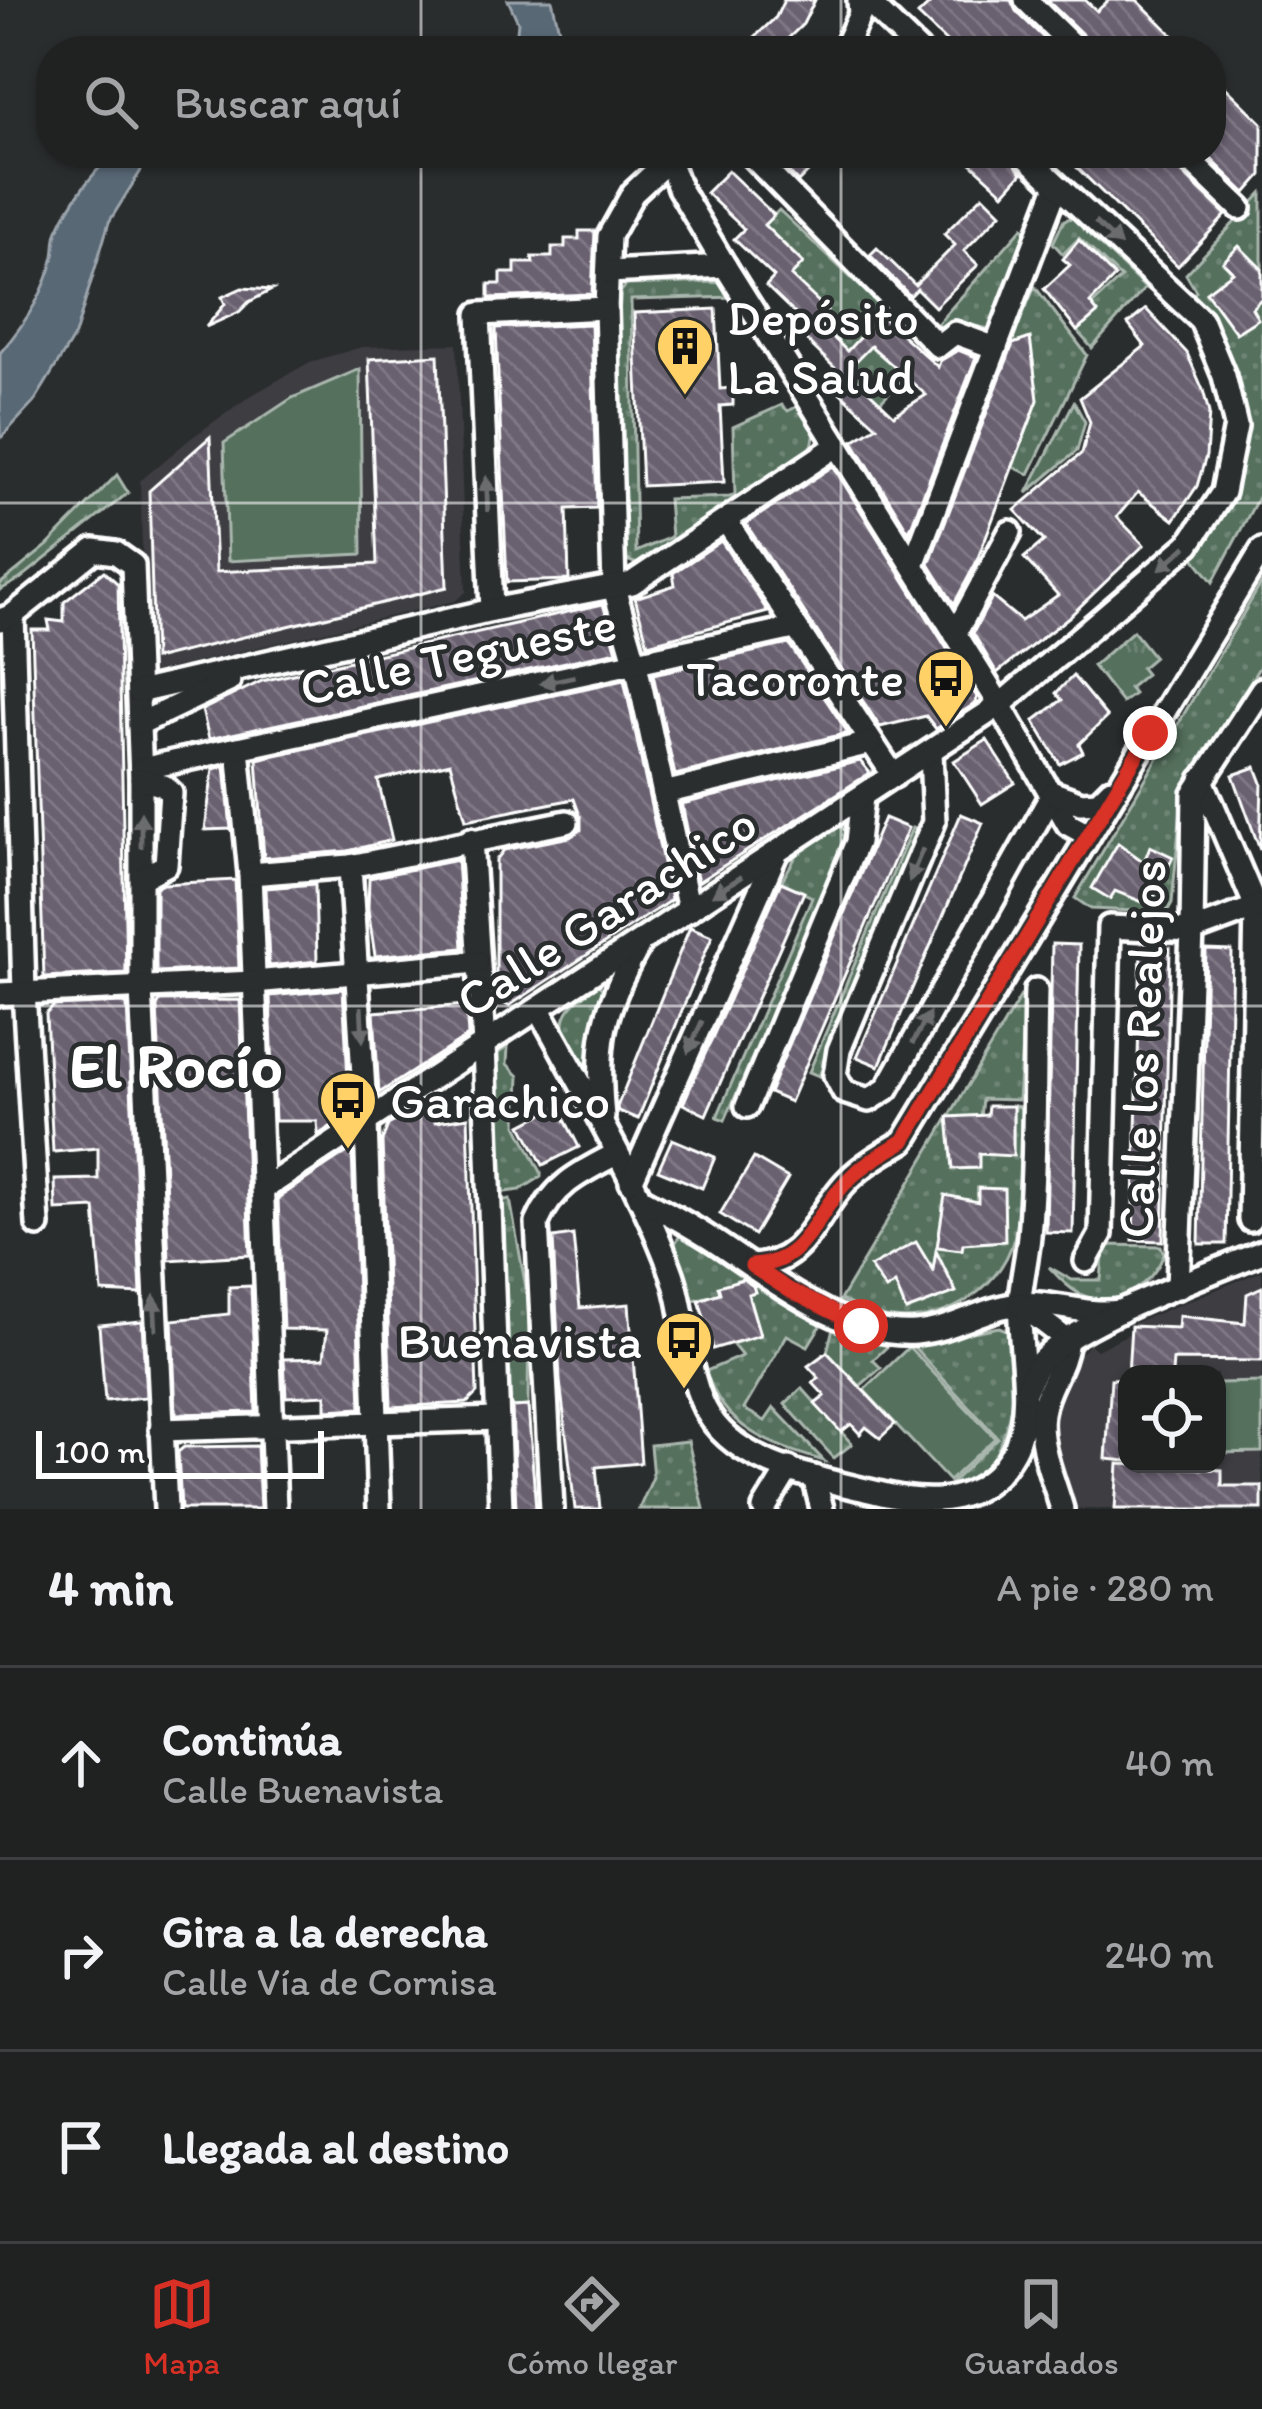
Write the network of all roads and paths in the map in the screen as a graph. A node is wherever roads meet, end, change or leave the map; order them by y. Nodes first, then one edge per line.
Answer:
1 (862, 0) edge
2 (1026, 0) edge
3 (850, 36) edge
4 (902, 36) edge
5 (1063, 36) edge
6 (659, 168) edge
7 (675, 168) edge
8 (763, 168) edge
9 (1039, 168) edge
10 (1199, 168) edge
11 (1058, 186) junction
12 (1240, 208) dead end
13 (725, 266) junction
14 (608, 272) junction
15 (607, 308) junction
16 (996, 348) junction
17 (838, 446) junction
18 (726, 520) junction
19 (1010, 532) dead end
20 (1262, 550) edge
21 (913, 565) junction
22 (614, 589) junction
23 (492, 610) junction
24 (7, 618) edge
25 (794, 628) junction
26 (955, 634) junction
27 (268, 662) junction
28 (635, 664) junction
29 (1262, 689) edge
30 (138, 692) junction
31 (1000, 705) junction
32 (139, 724) junction
33 (870, 743) junction
34 (238, 748) junction
35 (931, 752) junction
36 (141, 774) junction
37 (1125, 775) junction
38 (894, 776) junction
39 (1202, 780) junction
40 (664, 793) junction
41 (1053, 794) junction
42 (862, 797) junction
43 (567, 822) dead end
44 (1088, 835) junction
45 (471, 839) junction
46 (776, 854) junction
47 (350, 866) junction
48 (250, 874) junction
49 (1259, 906) edge
50 (689, 910) junction
51 (1192, 931) junction
52 (641, 940) junction
53 (477, 962) junction
54 (598, 971) junction
55 (359, 974) junction
56 (254, 982) junction
57 (141, 989) junction
58 (1036, 990) dead end
59 (24, 992) junction
60 (0, 994) edge
61 (611, 1000) junction
62 (539, 1009) junction
63 (484, 1045) junction
64 (589, 1078) junction
65 (747, 1106) dead end
66 (366, 1123) junction
67 (616, 1154) junction
68 (262, 1190) junction
69 (635, 1190) junction
70 (1250, 1220) dead end
71 (38, 1225) dead end
72 (1029, 1234) junction
73 (1262, 1252) edge
74 (1085, 1261) dead end
75 (752, 1266) junction
76 (1178, 1287) junction
77 (1020, 1304) junction
78 (1063, 1310) junction
79 (1121, 1311) junction
80 (1046, 1327) junction
81 (1024, 1340) junction
82 (1066, 1340) junction
83 (1024, 1396) junction
84 (498, 1419) junction
85 (376, 1425) junction
86 (271, 1428) junction
87 (161, 1430) junction
88 (789, 1468) junction
89 (814, 1477) junction
90 (899, 1504) edge
91 (166, 1509) edge
92 (275, 1509) edge
93 (379, 1509) edge
94 (501, 1509) edge
95 (552, 1509) edge
96 (764, 1509) edge
97 (822, 1509) edge
98 (1062, 1509) edge

1 - 3 street
1 - 4 street
2 - 5 street
6 - 14 street
7 - 13 street
8 - 16 street
9 - 11 street, Calle Garachico
10 - 12 street
11 - 16 street
11 -> 31 street, Calle Garachico
13 - 14 street
13 - 17 street
14 - 15 street
15 - 22 street
23 -> 15 street
16 - 21 street
17 - 18 street
17 - 21 street
18 - 22 street
18 - 25 street
19 - 26 street
20 - 37 street
21 - 26 street
22 - 23 street
22 - 28 street
23 - 27 street
24 - 30 street
24 - 59 street
25 - 28 street, Calle Tegueste
25 - 33 street
26 - 31 street
27 - 30 street
27 - 32 street
28 -> 34 street, Calle Tegueste
28 - 40 street
29 - 39 street, Calle los Realejos
30 - 32 street
31 - 35 street, Calle Garachico
31 - 41 street
32 - 36 street
33 - 38 street
33 - 40 street
34 - 36 street, Calle Tegueste
34 - 48 street
35 - 38 street, Calle Garachico
35 -> 41 street
36 - 57 street
37 - 41 street
37 - 44 street
38 - 42 street, Calle Garachico
39 - 49 street
39 - 51 street, Calle los Realejos
40 - 50 street
41 - 44 street
42 - 46 street, Calle Garachico
42 - 65 street
43 - 45 street
44 - 75 street
45 - 47 street
45 - 53 street
46 -> 50 street, Calle Garachico
46 -> 69 street
47 - 48 street
47 - 55 street
48 - 56 street
49 - 51 street
49 - 70 street
50 - 52 street, Calle Garachico
51 - 74 street
51 - 76 street, Calle los Realejos
52 - 54 street, Calle Garachico
52 - 61 street
53 - 55 street
53 - 63 street
54 - 61 street
54 - 62 street, Calle Garachico
55 - 56 street
55 -> 66 street
56 - 57 street
56 - 68 street
57 - 59 street
87 -> 57 street
58 - 72 street
59 - 60 street
59 - 71 street
61 - 64 street
62 - 63 street, Calle Garachico
62 - 64 street
63 - 66 street, Calle Garachico
63 - 84 street
64 - 67 street
66 - 68 street, Calle Garachico
66 - 85 street
67 - 69 street
67 - 95 street
68 - 86 street
69 - 75 street
69 - 88 street
72 - 77 street
72 - 78 street
73 - 76 street
75 - 77 street
76 - 79 street
77 - 78 street
77 - 80 street
77 - 81 street
78 - 79 street
79 - 82 street
80 - 81 street
80 - 82 street
81 - 83 street
82 - 83 street
82 - 98 street
83 - 90 street
84 - 85 street
84 - 94 street
85 - 86 street
85 - 93 street
86 - 87 street
86 - 92 street
87 - 91 street
88 - 89 street
88 - 96 street
89 - 90 street
89 - 97 street

